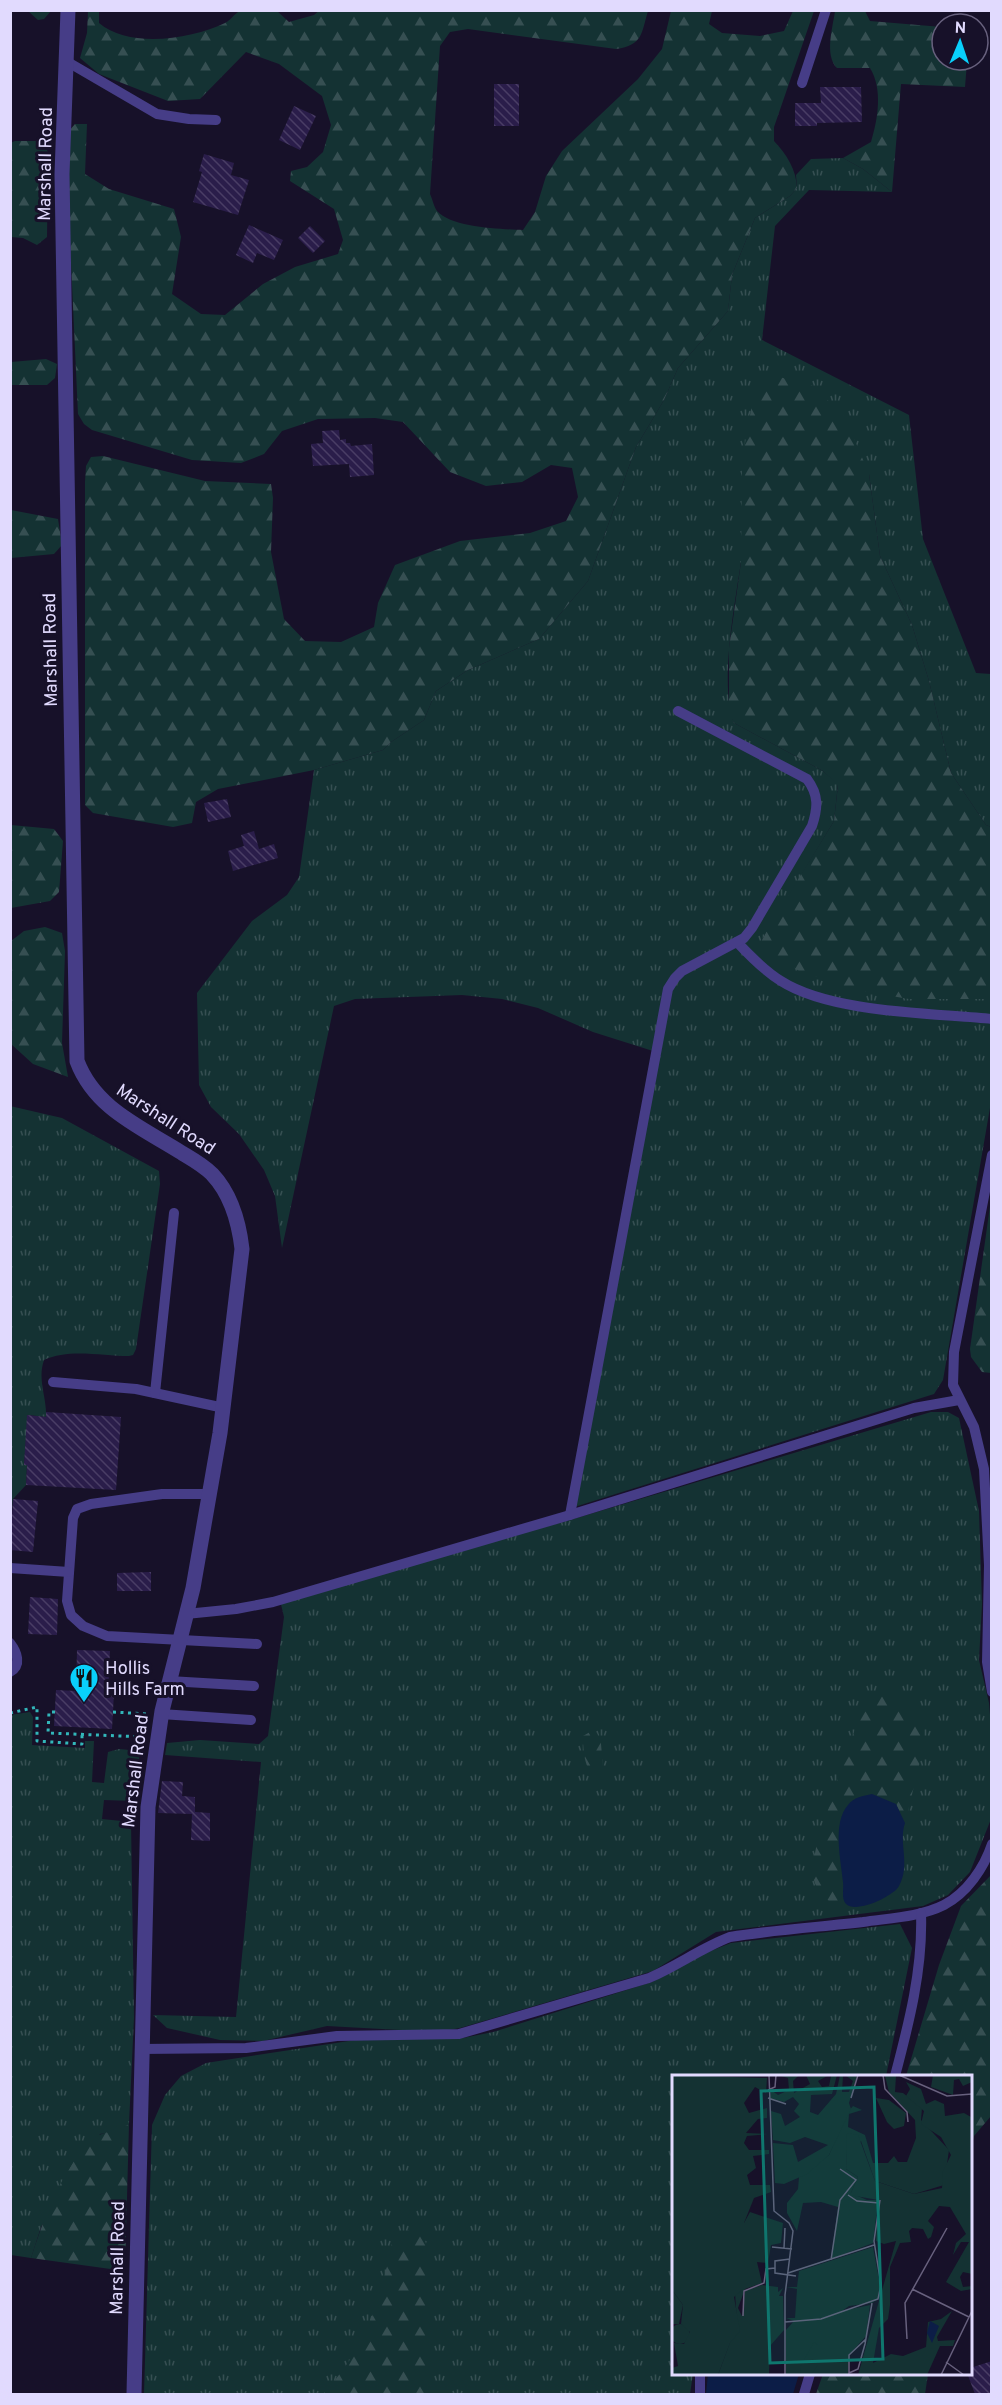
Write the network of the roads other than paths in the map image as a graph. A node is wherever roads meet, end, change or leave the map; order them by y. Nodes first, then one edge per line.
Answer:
1 (68, 10) edge
2 (826, 10) edge
3 (66, 61) junction
4 (802, 82) dead end
5 (216, 120) dead end
6 (678, 711) dead end
7 (737, 942) junction
8 (992, 1019) edge
9 (992, 1155) edge
10 (174, 1213) dead end
11 (53, 1382) dead end
12 (155, 1393) junction
13 (959, 1400) junction
14 (224, 1408) junction
15 (209, 1494) junction
16 (570, 1515) junction
17 (10, 1568) edge
18 (69, 1572) junction
19 (186, 1614) junction
20 (180, 1639) junction
21 (10, 1643) edge
22 (257, 1644) dead end
23 (10, 1672) edge
24 (170, 1681) junction
25 (254, 1686) dead end
26 (992, 1692) edge
27 (161, 1714) junction
28 (251, 1720) dead end
29 (992, 1844) edge
30 (921, 1913) junction
31 (140, 2049) junction
32 (894, 2075) edge
33 (700, 2375) edge
34 (809, 2375) edge
35 (134, 2394) edge
36 (700, 2394) edge
37 (804, 2394) edge

1 - 3 street, Marshall Road
2 - 4 lane
3 - 5 lane
3 - 14 street, Marshall Road
6 - 7 lane
7 - 8 lane
7 - 16 lane
9 - 13 lane
10 - 12 lane
11 - 12 lane
12 - 14 lane
13 - 16 lane
13 - 26 lane
14 - 15 street, Marshall Road
15 - 18 lane
15 - 19 street, Marshall Road
16 - 19 lane
17 - 18 lane
18 - 20 lane
19 - 20 street, Marshall Road
20 - 22 lane
20 - 24 street, Marshall Road
21 - 23 lane
24 - 25 lane
24 - 27 street, Marshall Road
27 - 28 lane
27 - 31 street, Marshall Road
29 - 30 lane
30 - 31 lane
30 - 32 lane
31 - 35 street, Marshall Road
33 - 36 lane
34 - 37 lane

